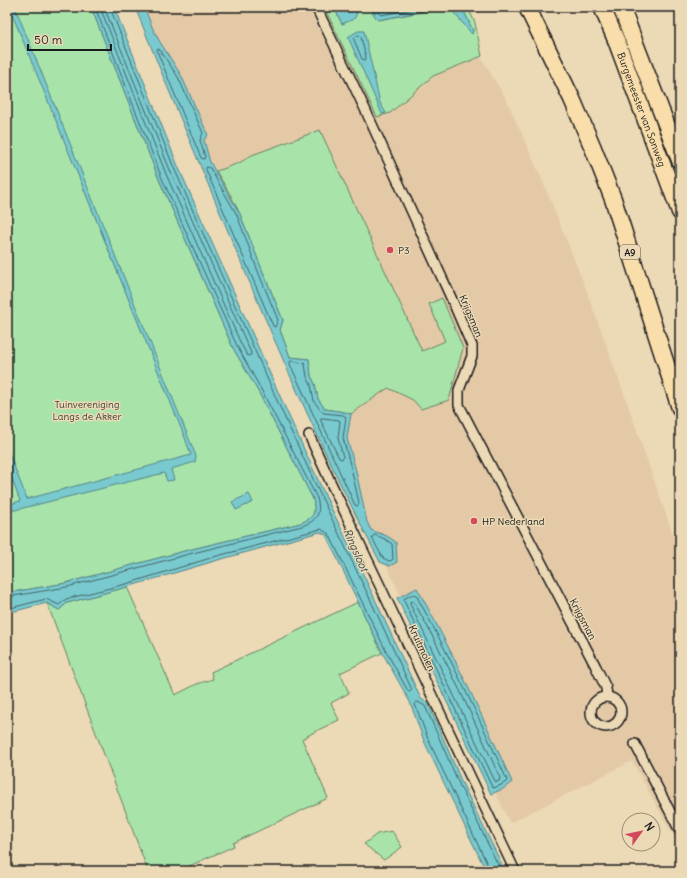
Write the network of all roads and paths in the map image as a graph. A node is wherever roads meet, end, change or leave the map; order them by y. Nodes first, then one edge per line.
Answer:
1 (316, 7) edge
2 (527, 7) edge
3 (602, 7) edge
4 (621, 7) edge
5 (680, 160) edge
6 (680, 212) edge
7 (680, 408) edge
8 (309, 435) dead end
9 (607, 697) dead end
10 (635, 744) dead end
11 (680, 831) edge
12 (516, 871) edge

1 - 9 street, Krijgsman
2 - 7 highway, A9
3 - 6 highway, Burgemeester van Sonweg
4 - 5 highway, Burgemeester van Sonweg
8 - 12 street, Kruitmolen
10 - 11 street

